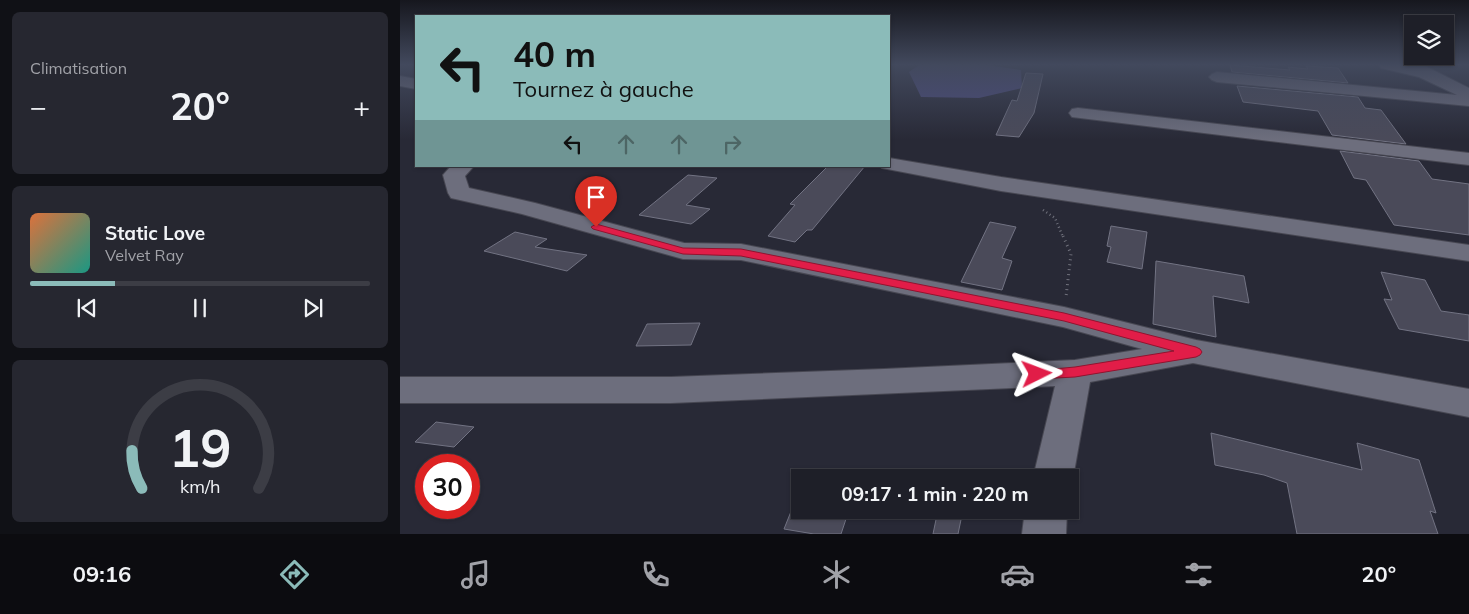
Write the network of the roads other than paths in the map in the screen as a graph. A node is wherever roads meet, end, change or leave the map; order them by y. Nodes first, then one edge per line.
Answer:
1 (1353, 90) edge
2 (1469, 101) edge
3 (1078, 113) dead end
4 (1469, 159) edge
5 (890, 164) edge
6 (463, 167) edge
7 (1469, 253) edge
8 (1196, 352) junction
9 (1075, 372) junction
10 (400, 390) edge
11 (1469, 403) edge
12 (1055, 469) edge
13 (1045, 519) edge
14 (1044, 534) edge

1 - 2 street
3 - 4 street
5 - 7 street
6 - 8 street
8 - 9 street
8 - 11 street
9 - 10 street
9 - 12 street
13 - 14 street

